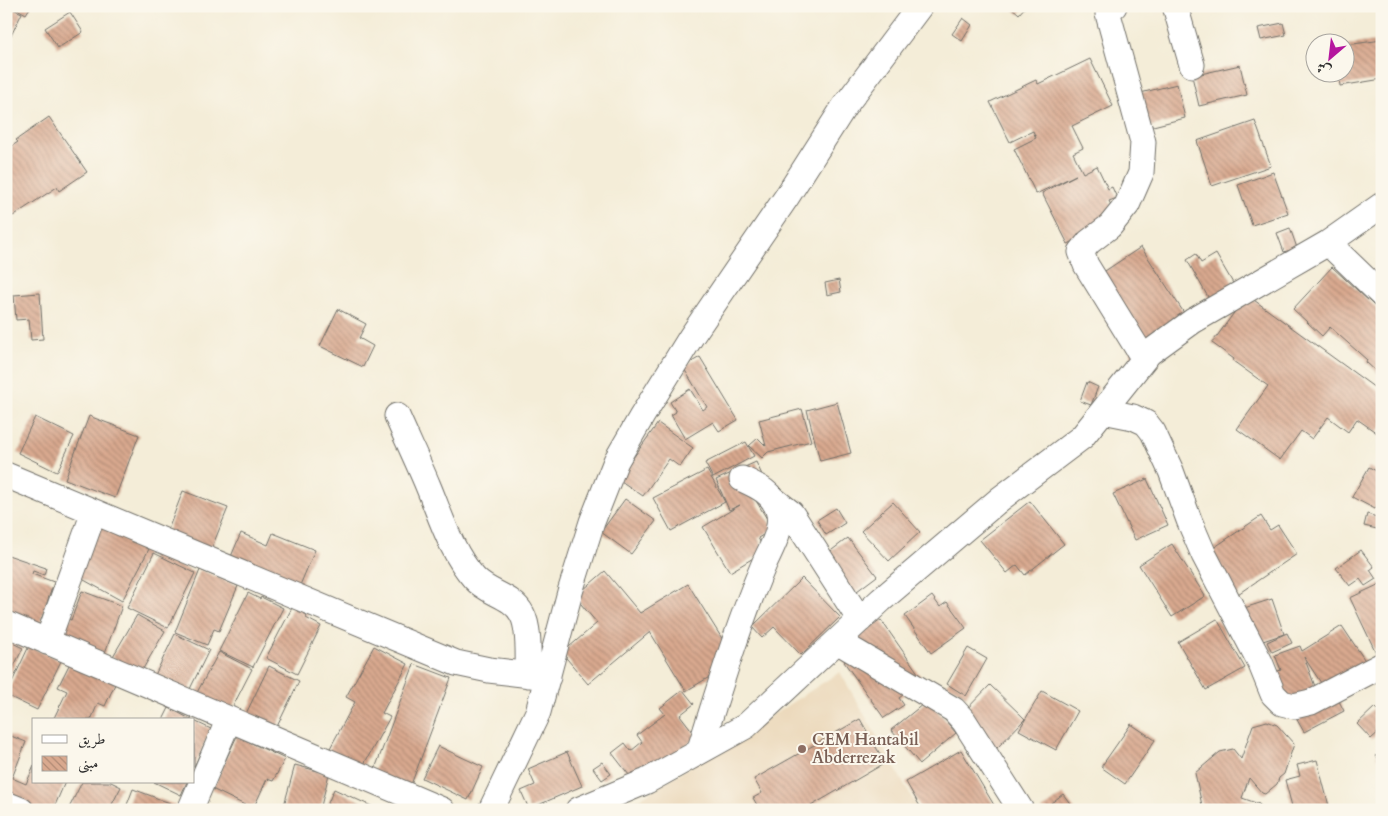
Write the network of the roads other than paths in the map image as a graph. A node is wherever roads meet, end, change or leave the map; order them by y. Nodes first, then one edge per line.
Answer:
1 (920, 6) edge
2 (1114, 6) edge
3 (1175, 6) edge
4 (1192, 65) dead end
5 (1382, 205) edge
6 (1328, 243) junction
7 (1382, 295) edge
8 (1144, 359) junction
9 (1103, 411) junction
10 (396, 416) dead end
11 (6, 475) edge
12 (742, 479) dead end
13 (772, 498) junction
14 (94, 512) junction
15 (860, 620) junction
16 (6, 624) edge
17 (47, 642) junction
18 (837, 642) junction
19 (1382, 665) edge
20 (538, 676) junction
21 (229, 719) junction
22 (699, 752) junction
23 (6, 804) edge
24 (21, 810) edge
25 (190, 810) edge
26 (442, 810) edge
27 (491, 810) edge
28 (578, 810) edge
29 (1021, 810) edge

1 - 20 street
2 - 8 street
3 - 4 street
5 - 6 street
6 - 7 street
6 - 8 street
8 - 9 street
9 - 15 street
9 - 19 street
10 - 20 street
11 - 14 street
12 - 13 street
13 - 15 street
13 - 22 street
14 - 17 street
14 - 20 street
15 - 18 street
16 - 17 street
17 - 21 street
18 - 22 street
18 - 29 street
20 - 27 street
21 - 25 street
21 - 26 street
22 - 28 street
23 - 24 street

